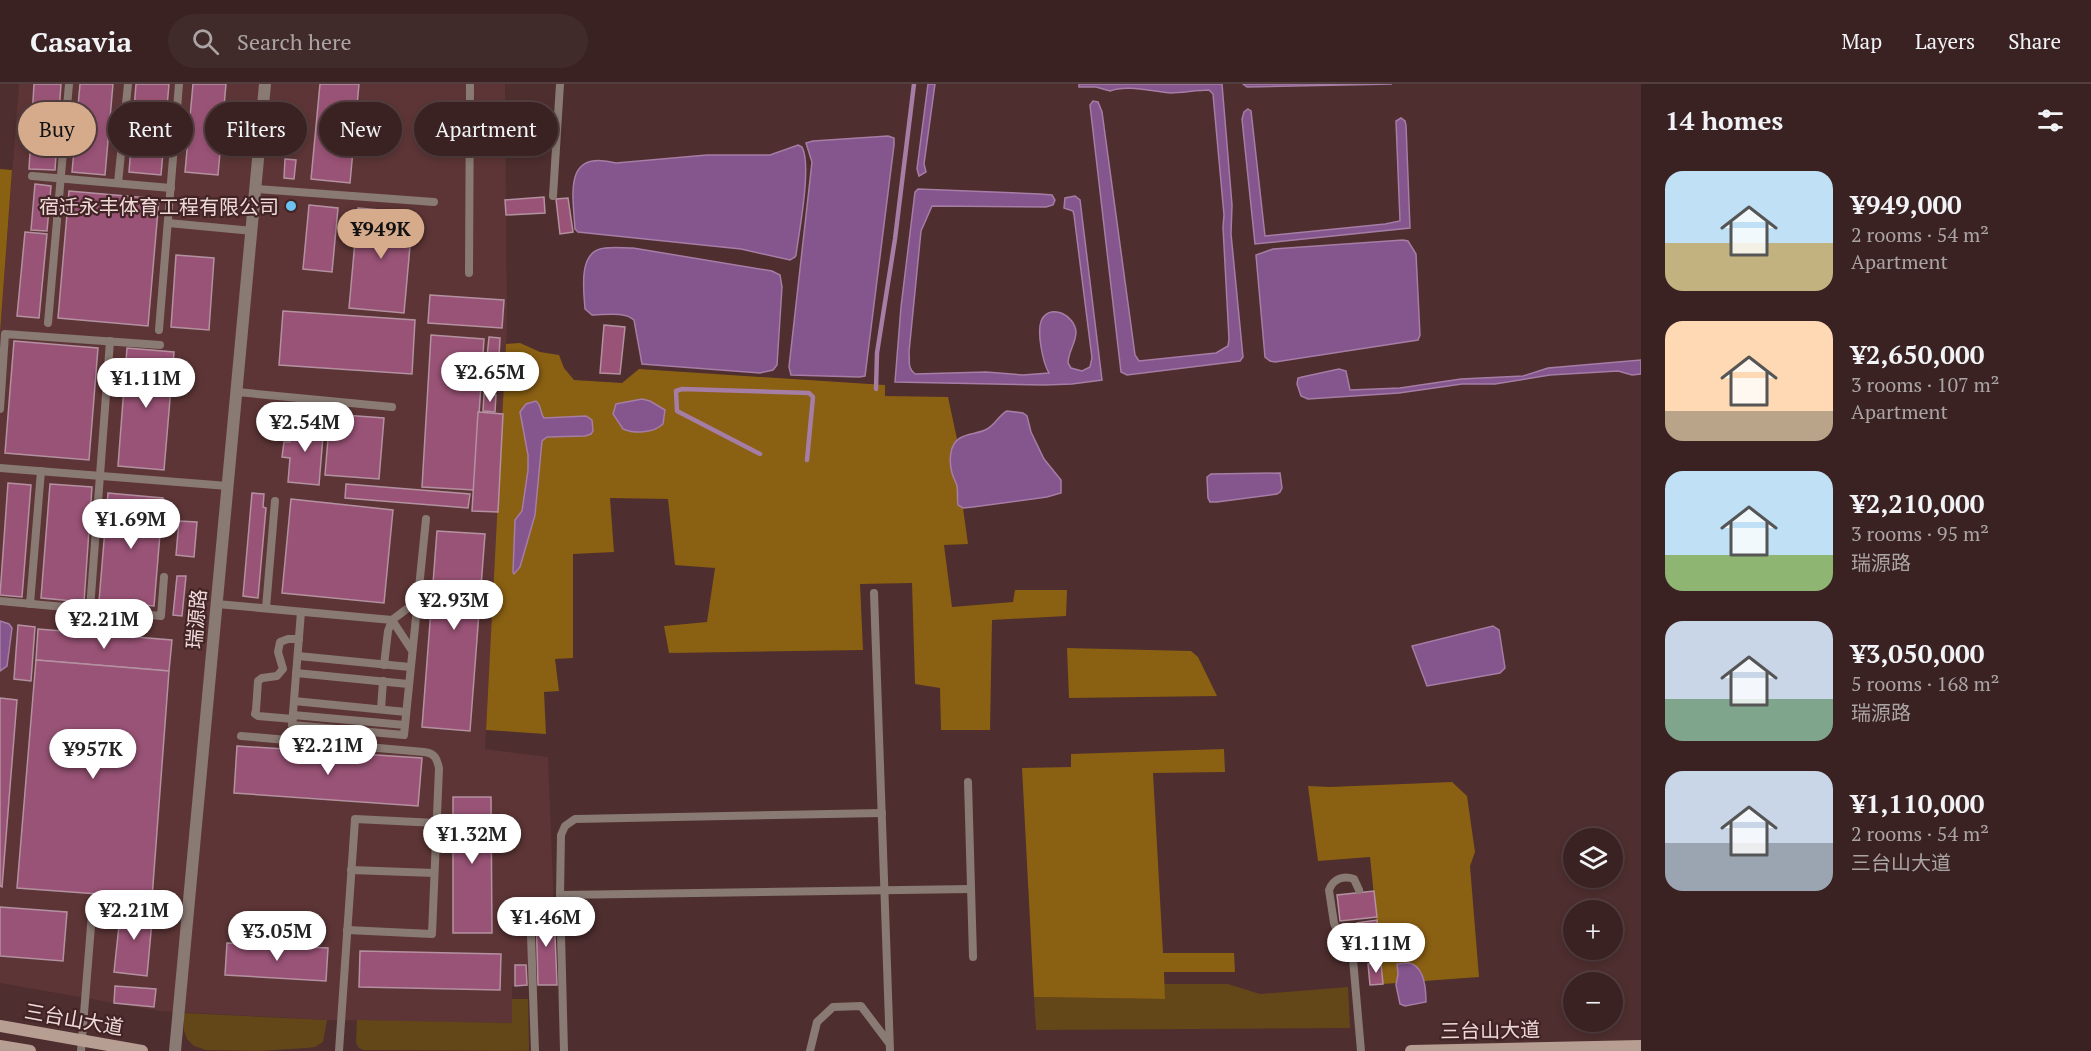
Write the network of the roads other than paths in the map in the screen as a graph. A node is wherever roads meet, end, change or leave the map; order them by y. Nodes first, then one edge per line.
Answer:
1 (69, 84) edge
2 (128, 84) edge
3 (179, 84) edge
4 (265, 84) edge
5 (470, 84) edge
6 (560, 84) edge
7 (32, 176) dead end
8 (62, 178) junction
9 (118, 183) junction
10 (171, 188) junction
11 (257, 189) junction
12 (553, 196) dead end
13 (434, 202) dead end
14 (168, 223) junction
15 (253, 231) junction
16 (469, 273) dead end
17 (48, 323) dead end
18 (159, 330) dead end
19 (110, 341) junction
20 (160, 345) dead end
21 (237, 392) junction
22 (392, 407) dead end
23 (0, 409) edge
24 (0, 468) edge
25 (41, 471) junction
26 (100, 476) junction
27 (228, 486) junction
28 (275, 501) dead end
29 (426, 519) dead end
30 (164, 577) dead end
31 (874, 593) dead end
32 (0, 601) edge
33 (416, 602) junction
34 (217, 603) junction
35 (30, 604) junction
36 (266, 608) junction
37 (90, 609) junction
38 (301, 612) junction
39 (392, 620) junction
40 (299, 639) junction
41 (411, 649) junction
42 (298, 656) junction
43 (384, 664) junction
44 (410, 667) junction
45 (296, 673) junction
46 (383, 681) junction
47 (408, 684) junction
48 (294, 701) junction
49 (381, 709) junction
50 (406, 712) junction
51 (293, 717) junction
52 (405, 725) junction
53 (241, 736) dead end
54 (968, 782) dead end
55 (882, 813) junction
56 (437, 823) junction
57 (351, 870) junction
58 (435, 873) junction
59 (971, 889) junction
60 (1359, 890) dead end
61 (885, 891) junction
62 (560, 895) junction
63 (530, 907) dead end
64 (92, 913) dead end
65 (347, 930) junction
66 (973, 957) dead end
67 (0, 1026) edge
68 (0, 1046) edge
69 (81, 1046) edge
70 (1641, 1046) edge
71 (890, 1047) edge
72 (25, 1051) edge
73 (142, 1051) edge
74 (175, 1051) edge
75 (339, 1051) edge
76 (535, 1051) edge
77 (564, 1051) edge
78 (810, 1051) edge
79 (1361, 1051) edge
80 (1411, 1051) edge

1 - 8 lane
2 - 9 lane
3 - 10 lane
4 - 11 street, 瑞源路
5 - 16 lane
6 - 12 lane
7 - 8 lane
8 - 9 lane
8 - 17 lane
9 - 10 lane
10 - 14 lane
11 - 13 lane
11 - 15 street, 瑞源路
14 - 15 lane
14 - 18 lane
15 - 21 street, 瑞源路
19 - 20 lane
19 - 23 lane
19 - 26 lane
21 - 22 lane
21 - 27 street, 瑞源路
24 - 25 lane
25 - 26 lane
25 - 35 lane
26 - 27 lane
26 - 37 lane
27 - 34 street, 瑞源路
28 - 36 lane
29 - 33 lane
30 - 37 lane
31 - 55 lane
32 - 35 lane
33 - 39 lane
33 - 41 lane
34 - 36 lane
34 - 74 street, 瑞源路
35 - 37 lane
36 - 38 lane
38 - 39 lane
38 - 40 lane
39 - 41 lane
39 - 43 lane
40 - 42 lane
40 - 51 lane
41 - 44 lane
42 - 43 lane
42 - 45 lane
43 - 44 lane
44 - 47 lane
45 - 46 lane
45 - 48 lane
46 - 47 lane
46 - 49 lane
47 - 50 lane
48 - 49 lane
48 - 51 lane
49 - 50 lane
50 - 52 lane
51 - 52 lane
51 - 52 lane
53 - 56 lane
54 - 59 lane
55 - 61 lane
55 - 62 lane
56 - 57 lane
56 - 58 lane
57 - 58 lane
57 - 65 lane
58 - 65 lane
59 - 61 lane
59 - 66 lane
60 - 79 lane
61 - 62 lane
61 - 71 lane
62 - 77 lane
63 - 76 lane
64 - 69 lane
65 - 75 lane
67 - 69 main road, 三台山大道
68 - 72 main road, 三台山大道
69 - 73 main road, 三台山大道
70 - 80 main road, 三台山大道
71 - 78 lane

